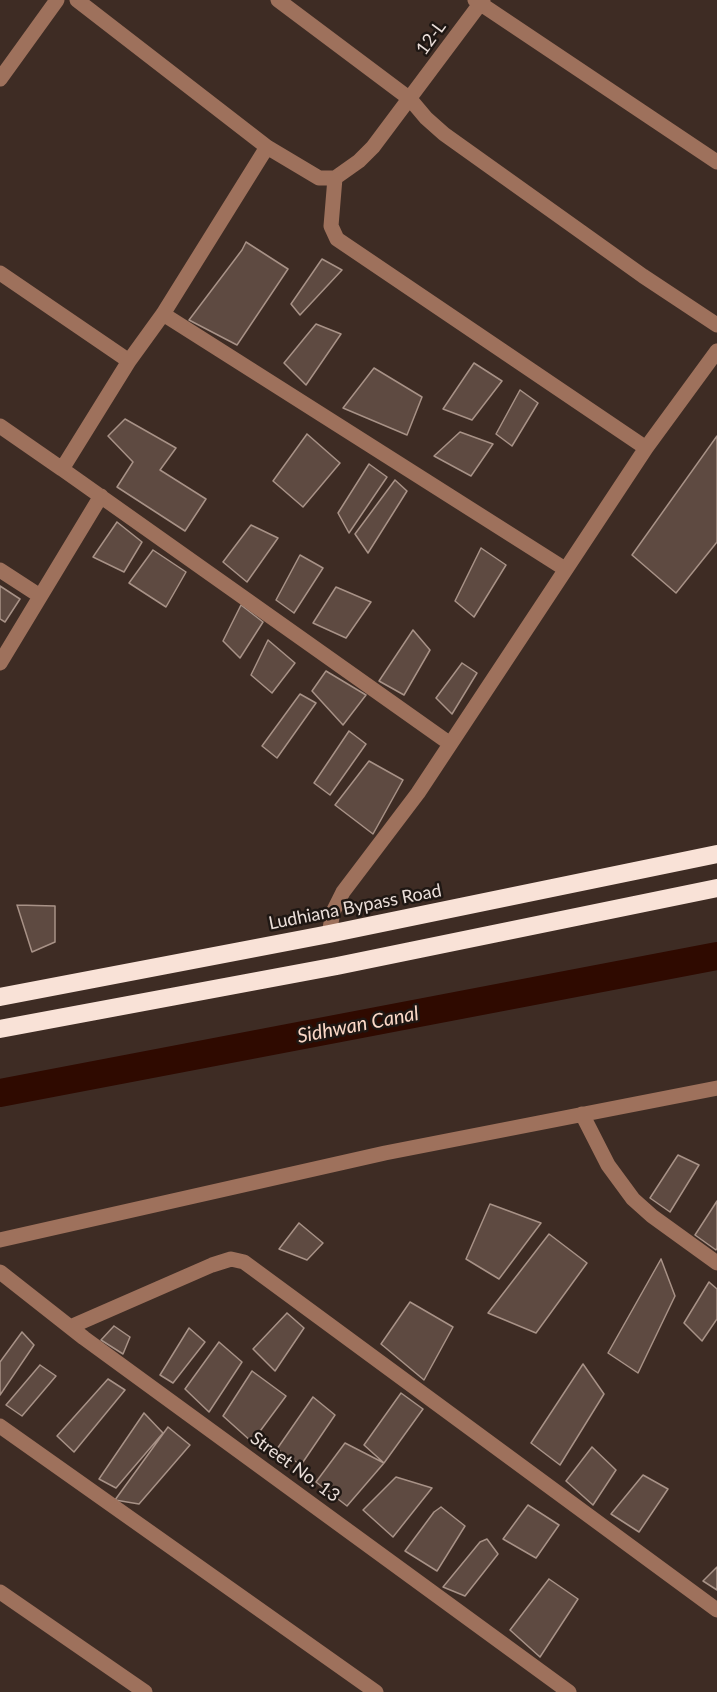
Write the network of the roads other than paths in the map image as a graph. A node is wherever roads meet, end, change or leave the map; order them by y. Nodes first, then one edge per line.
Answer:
1 (57, 0) edge
2 (77, 0) edge
3 (278, 0) edge
4 (479, 1) edge
5 (0, 79) edge
6 (410, 99) junction
7 (267, 147) junction
8 (717, 162) edge
9 (335, 178) junction
10 (0, 273) edge
11 (163, 314) junction
12 (717, 325) edge
13 (717, 351) edge
14 (129, 361) junction
15 (0, 426) edge
16 (646, 448) junction
17 (62, 469) junction
18 (101, 496) junction
19 (565, 569) junction
20 (0, 570) edge
21 (40, 596) junction
22 (0, 663) edge
23 (449, 743) junction
24 (717, 854) edge
25 (717, 888) edge
26 (329, 934) junction
27 (0, 997) edge
28 (0, 1029) edge
29 (717, 1088) edge
30 (582, 1114) junction
31 (0, 1240) edge
32 (717, 1263) edge
33 (0, 1272) edge
34 (70, 1327) junction
35 (0, 1426) edge
36 (0, 1592) edge
37 (717, 1610) edge
38 (145, 1692) edge
39 (376, 1692) edge
40 (569, 1692) edge

1 - 5 street
2 - 7 street
3 - 6 street
4 - 6 street, 12-L
4 - 8 street
6 - 9 street, 12-L
6 - 12 street
7 - 9 street
7 - 11 street
9 - 16 street
10 - 14 street
11 - 14 street
11 - 19 street
13 - 16 street
14 - 17 street
15 - 17 street
16 - 19 street
17 - 18 street
18 - 21 street
18 - 23 street
19 - 23 street
20 - 21 street
21 - 22 street
23 - 26 street
24 - 26 highway, Ludhiana Bypass Road
25 - 28 highway
26 - 27 highway, Ludhiana Bypass Road
29 - 30 street
30 - 31 street
30 - 32 street
33 - 34 street, Street No. 13
34 - 37 street
34 - 40 street, Street No. 13
35 - 39 street
36 - 38 street

